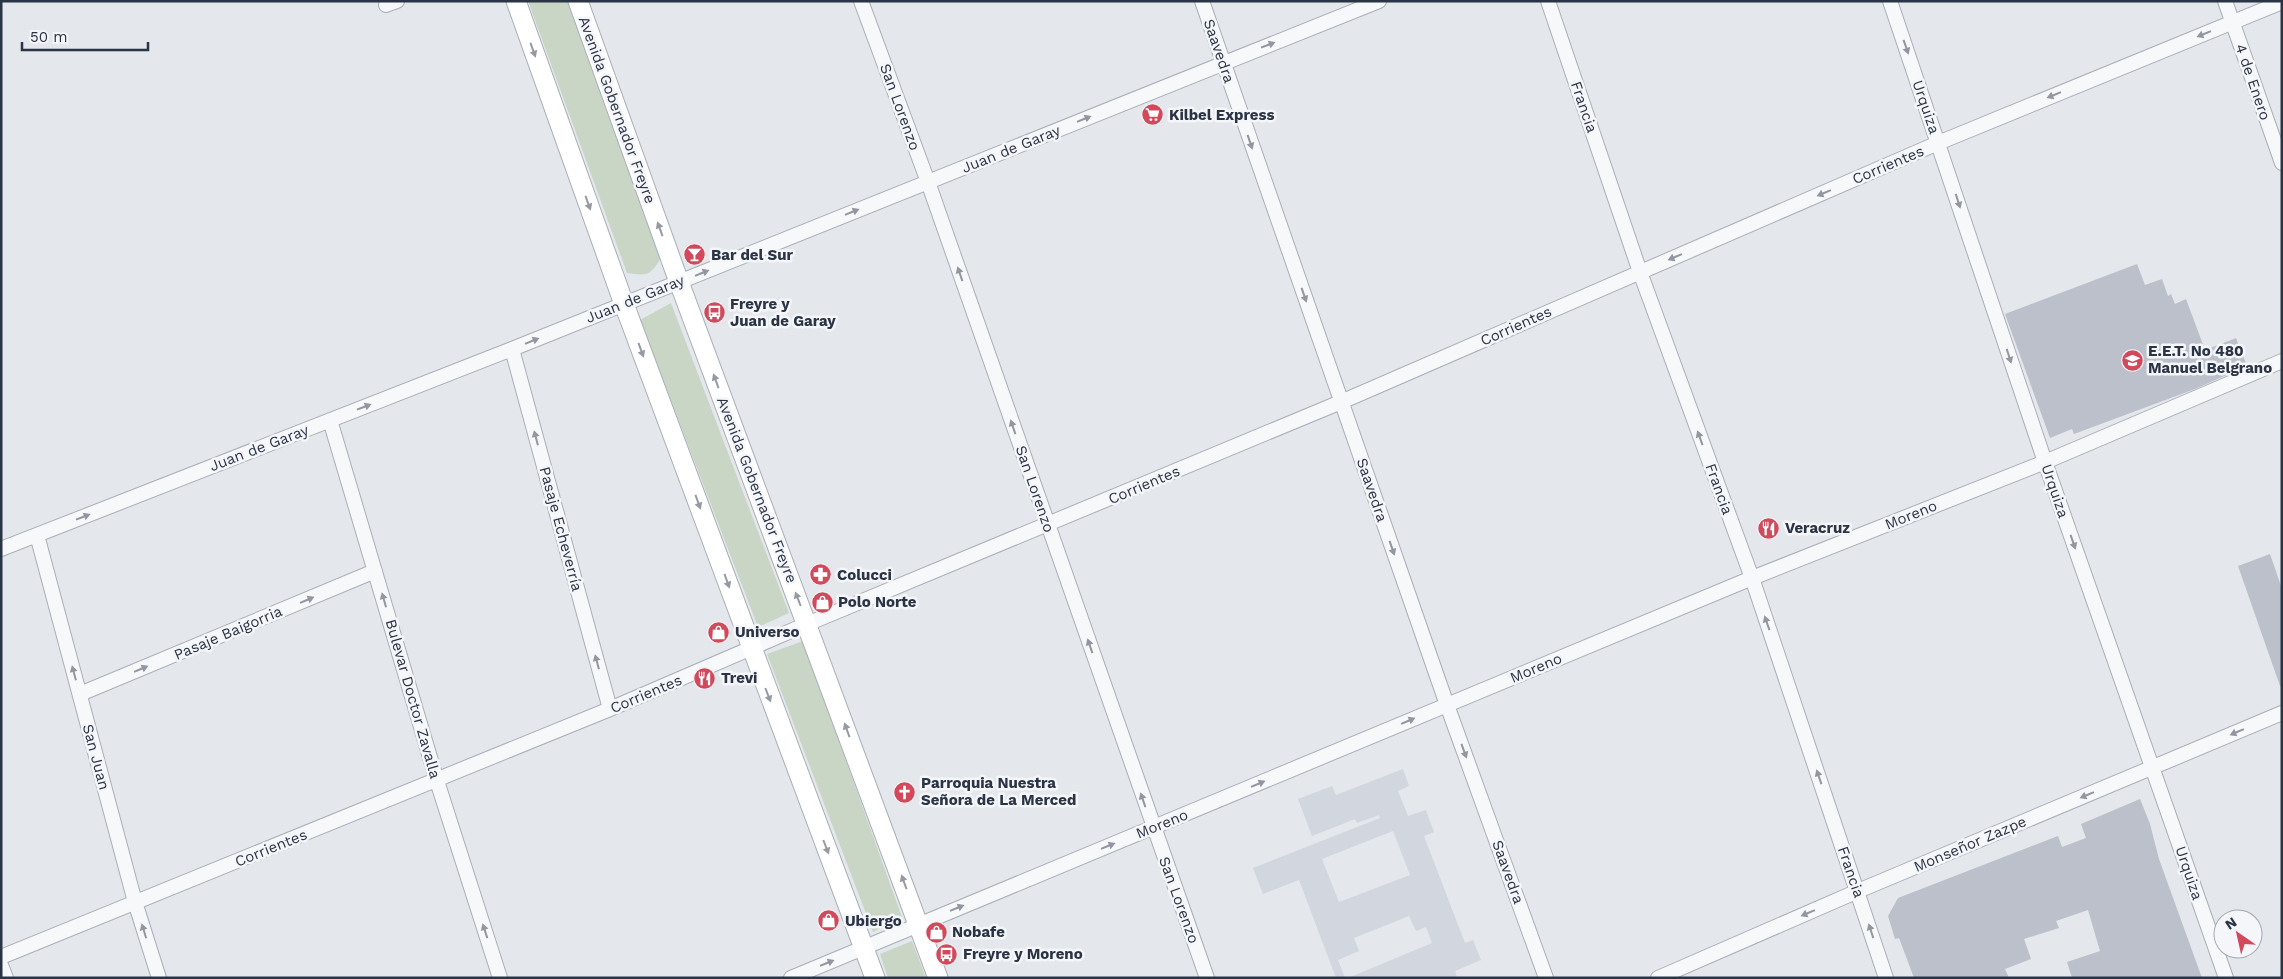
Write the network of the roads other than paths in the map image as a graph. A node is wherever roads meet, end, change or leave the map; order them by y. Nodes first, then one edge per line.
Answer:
1 (516, 1) edge
2 (578, 1) edge
3 (861, 1) edge
4 (1202, 1) edge
5 (1379, 1) edge
6 (1548, 1) edge
7 (1890, 1) edge
8 (2225, 1) edge
9 (2282, 2) edge
10 (2232, 22) junction
11 (1222, 63) junction
12 (1938, 143) junction
13 (2282, 163) edge
14 (928, 182) junction
15 (1640, 272) junction
16 (679, 282) junction
17 (624, 304) junction
18 (512, 349) junction
19 (2282, 361) edge
20 (1341, 402) junction
21 (330, 420) junction
22 (2044, 462) junction
23 (1047, 525) junction
24 (37, 534) junction
25 (1, 549) edge
26 (376, 571) junction
27 (1752, 578) junction
28 (808, 624) junction
29 (751, 649) junction
30 (80, 694) junction
31 (1447, 705) junction
32 (610, 709) junction
33 (2282, 713) edge
34 (2152, 768) junction
35 (437, 781) junction
36 (1153, 828) junction
37 (1858, 891) junction
38 (135, 902) junction
39 (919, 923) junction
40 (864, 948) junction
41 (1, 957) edge
42 (1, 964) edge
43 (6, 978) edge
44 (159, 978) edge
45 (500, 978) edge
46 (791, 978) edge
47 (875, 978) edge
48 (938, 978) edge
49 (1207, 978) edge
50 (1546, 978) edge
51 (1658, 978) edge
52 (1886, 978) edge
53 (2226, 978) edge

1 -> 17 main road
16 -> 2 main road, Avenida Gobernador Freyre
3 - 14 street, San Lorenzo
4 - 11 street, Saavedra
11 -> 5 street, Juan de Garay
6 - 15 street, Francia
7 -> 12 street, Urquiza
8 - 10 street, 4 de Enero
9 - 10 street, Corrientes
10 -> 12 street, Corrientes
10 - 13 street, 4 de Enero
14 -> 11 street, Juan de Garay
11 -> 20 street, Saavedra
12 -> 15 street, Corrientes
12 -> 22 street, Urquiza
16 -> 14 street, Juan de Garay
23 -> 14 street, San Lorenzo
15 - 20 street, Corrientes
27 -> 15 street, Francia
16 - 17 street, Juan de Garay
28 -> 16 main road, Avenida Gobernador Freyre
18 -> 17 street, Juan de Garay
17 -> 29 main road
21 -> 18 street, Juan de Garay
32 -> 18 street, Pasaje Echeverría
19 - 22 street, Moreno
20 - 23 street, Corrientes
20 -> 31 street, Saavedra
24 -> 21 street, Juan de Garay
21 - 26 street, Bulevar Doctor Zavalla
22 - 27 street, Moreno
22 -> 34 street, Urquiza
23 - 28 street, Corrientes
36 -> 23 street, San Lorenzo
24 - 25 street, Juan de Garay
30 -> 24 street, San Juan
30 -> 26 street, Pasaje Baigorria
35 -> 26 street, Bulevar Doctor Zavalla
27 - 31 street, Moreno
37 -> 27 street, Francia
28 - 29 street, Corrientes
39 -> 28 main road, Avenida Gobernador Freyre
29 - 32 street, Corrientes
29 -> 40 main road
30 - 38 street, San Juan
36 -> 31 street, Moreno
31 -> 50 street, Saavedra
32 - 35 street, Corrientes
33 -> 34 street, Monseñor Zazpe
34 -> 37 street, Monseñor Zazpe
34 - 53 street, Urquiza
35 - 38 street, Corrientes
45 -> 35 street, Bulevar Doctor Zavalla
39 -> 36 street, Moreno
36 - 49 street, San Lorenzo
37 -> 51 street, Monseñor Zazpe
52 -> 37 street, Francia
38 - 41 street, Corrientes
44 -> 38 street, San Juan
39 - 40 street, Moreno
39 - 48 main road, Avenida Gobernador Freyre
46 -> 40 street, Moreno
40 - 47 main road
42 - 43 street

